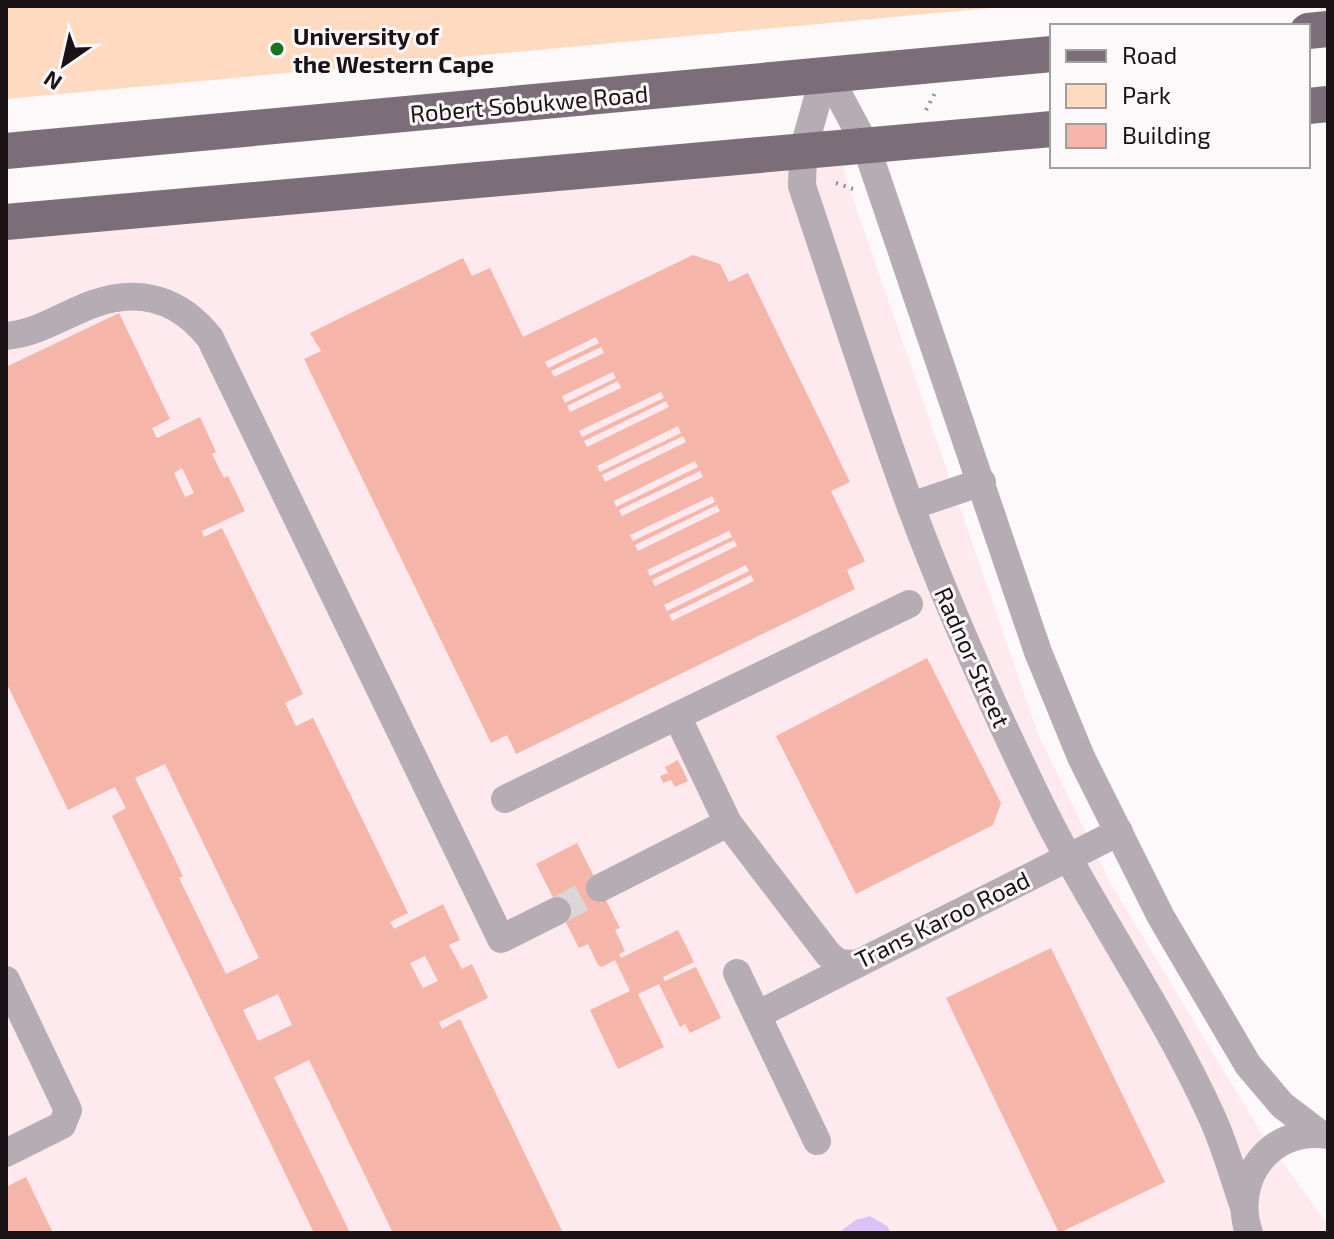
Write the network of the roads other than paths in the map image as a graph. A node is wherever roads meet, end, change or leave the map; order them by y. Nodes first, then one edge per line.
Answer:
1 (1050, 54) edge
2 (826, 76) junction
3 (1050, 129) edge
4 (866, 146) junction
5 (6, 151) edge
6 (803, 151) junction
7 (6, 222) edge
8 (6, 336) edge
9 (982, 482) junction
10 (911, 506) junction
11 (909, 604) dead end
12 (677, 716) junction
13 (505, 799) dead end
14 (728, 823) junction
15 (1119, 832) junction
16 (1067, 857) junction
17 (600, 888) tunnel mouth
18 (557, 911) tunnel mouth
19 (857, 964) junction
20 (737, 973) dead end
21 (6, 980) edge
22 (757, 1015) junction
23 (1326, 1134) edge
24 (817, 1141) dead end
25 (6, 1153) edge
26 (1245, 1222) edge

1 - 2 main road, Robert Sobukwe Road
2 - 4 street
2 - 5 main road, Robert Sobukwe Road
2 - 6 street, Radnor Street
3 - 4 main road
4 - 6 main road
4 - 9 street
6 - 7 main road
6 - 10 street, Radnor Street
8 - 18 street
9 - 10 street
9 - 15 street
10 - 16 street, Radnor Street
11 - 12 street
12 - 13 street
12 - 14 street, Trans Karoo Road
14 - 17 street
14 - 19 street, Trans Karoo Road
15 - 16 street, Trans Karoo Road
15 - 23 street
16 - 19 street, Trans Karoo Road
16 - 26 street, Radnor Street
19 - 22 street
20 - 22 street
21 - 25 street
22 - 24 street
23 - 26 street

